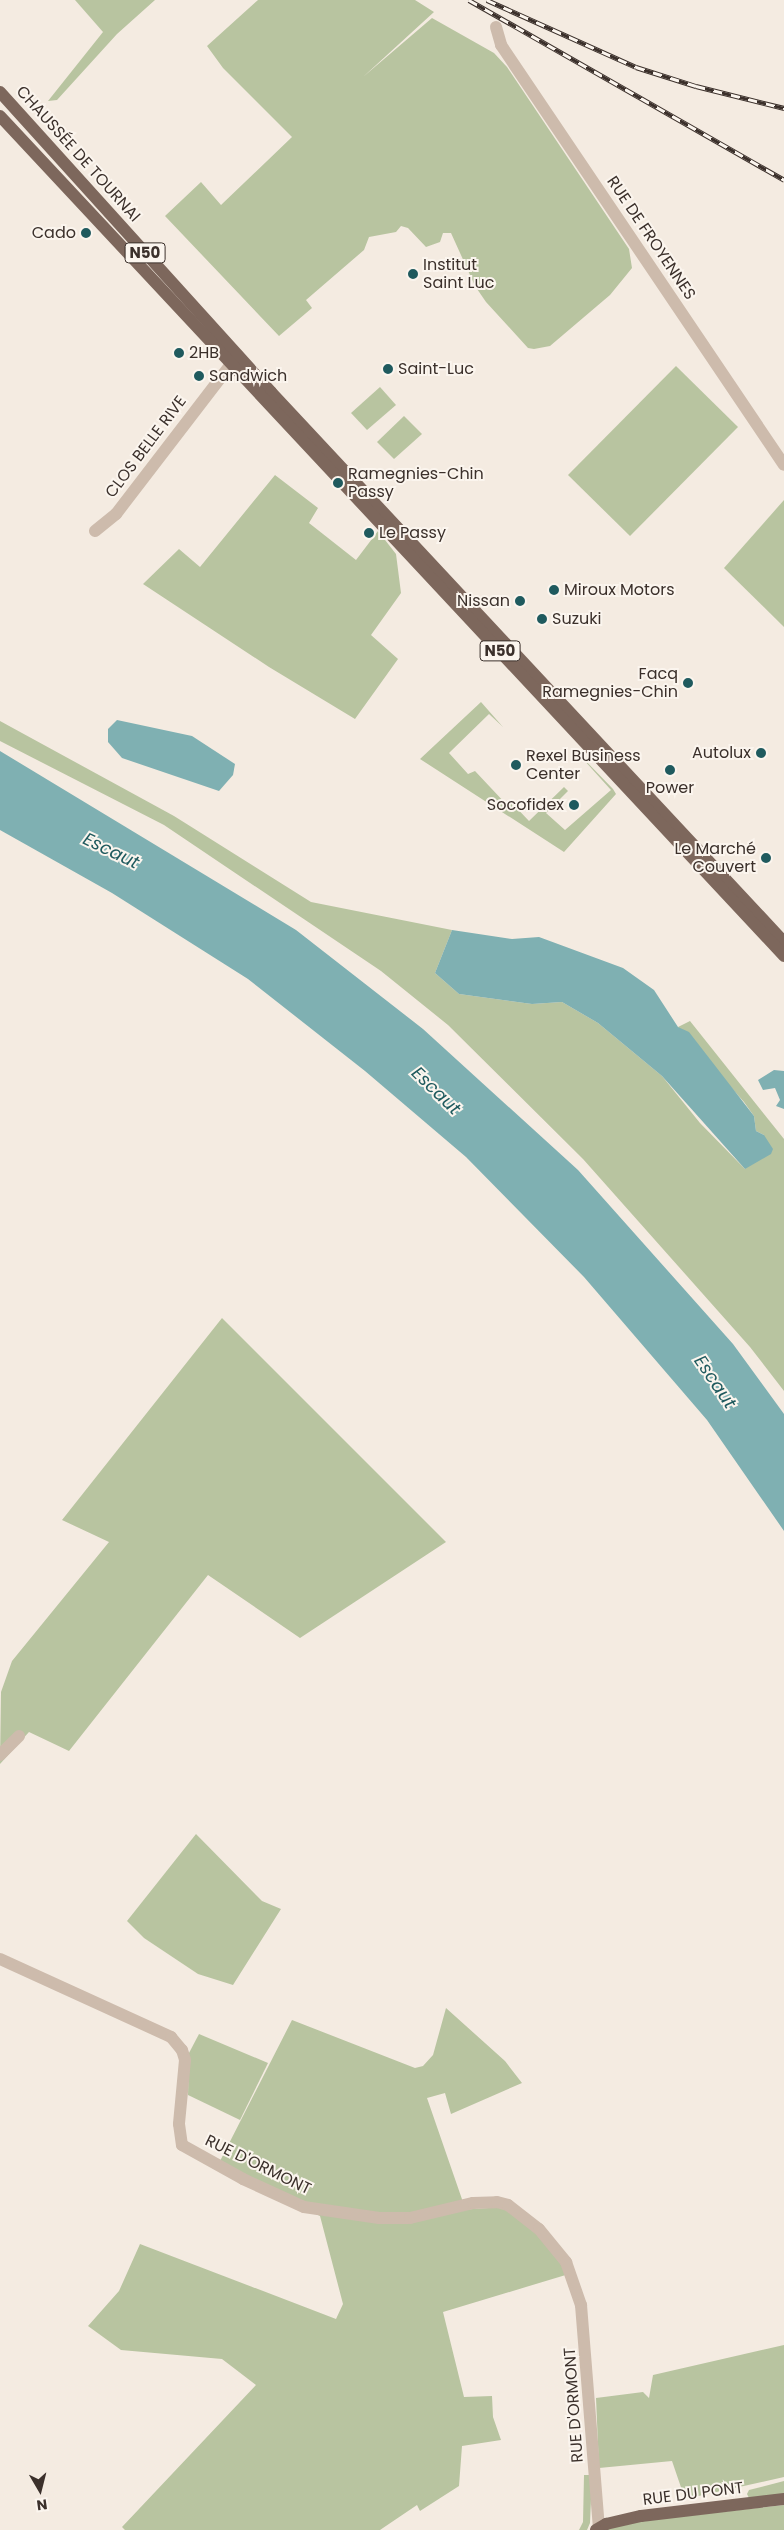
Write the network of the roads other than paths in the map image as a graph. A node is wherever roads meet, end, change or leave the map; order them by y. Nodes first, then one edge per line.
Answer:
1 (496, 27) dead end
2 (0, 92) edge
3 (0, 116) edge
4 (234, 359) junction
5 (784, 465) edge
6 (95, 531) dead end
7 (784, 942) edge
8 (784, 956) edge
9 (19, 1736) dead end
10 (0, 1755) edge
11 (0, 1959) edge
12 (784, 2499) edge
13 (600, 2527) edge

1 - 5 street, RUE DE FROYENNES
2 - 4 main road, CHAUSSÉE DE TOURNAI / N50
3 - 4 main road, CHAUSSÉE DE TOURNAI / N50
4 - 6 street, CLOS BELLE RIVE
4 - 7 main road, CHAUSSÉE DE TOURNAI / N50
4 - 8 main road, CHAUSSÉE DE TOURNAI / N50
9 - 10 street
11 - 13 street, RUE D'ORMONT
12 - 13 main road, RUE DU PONT

